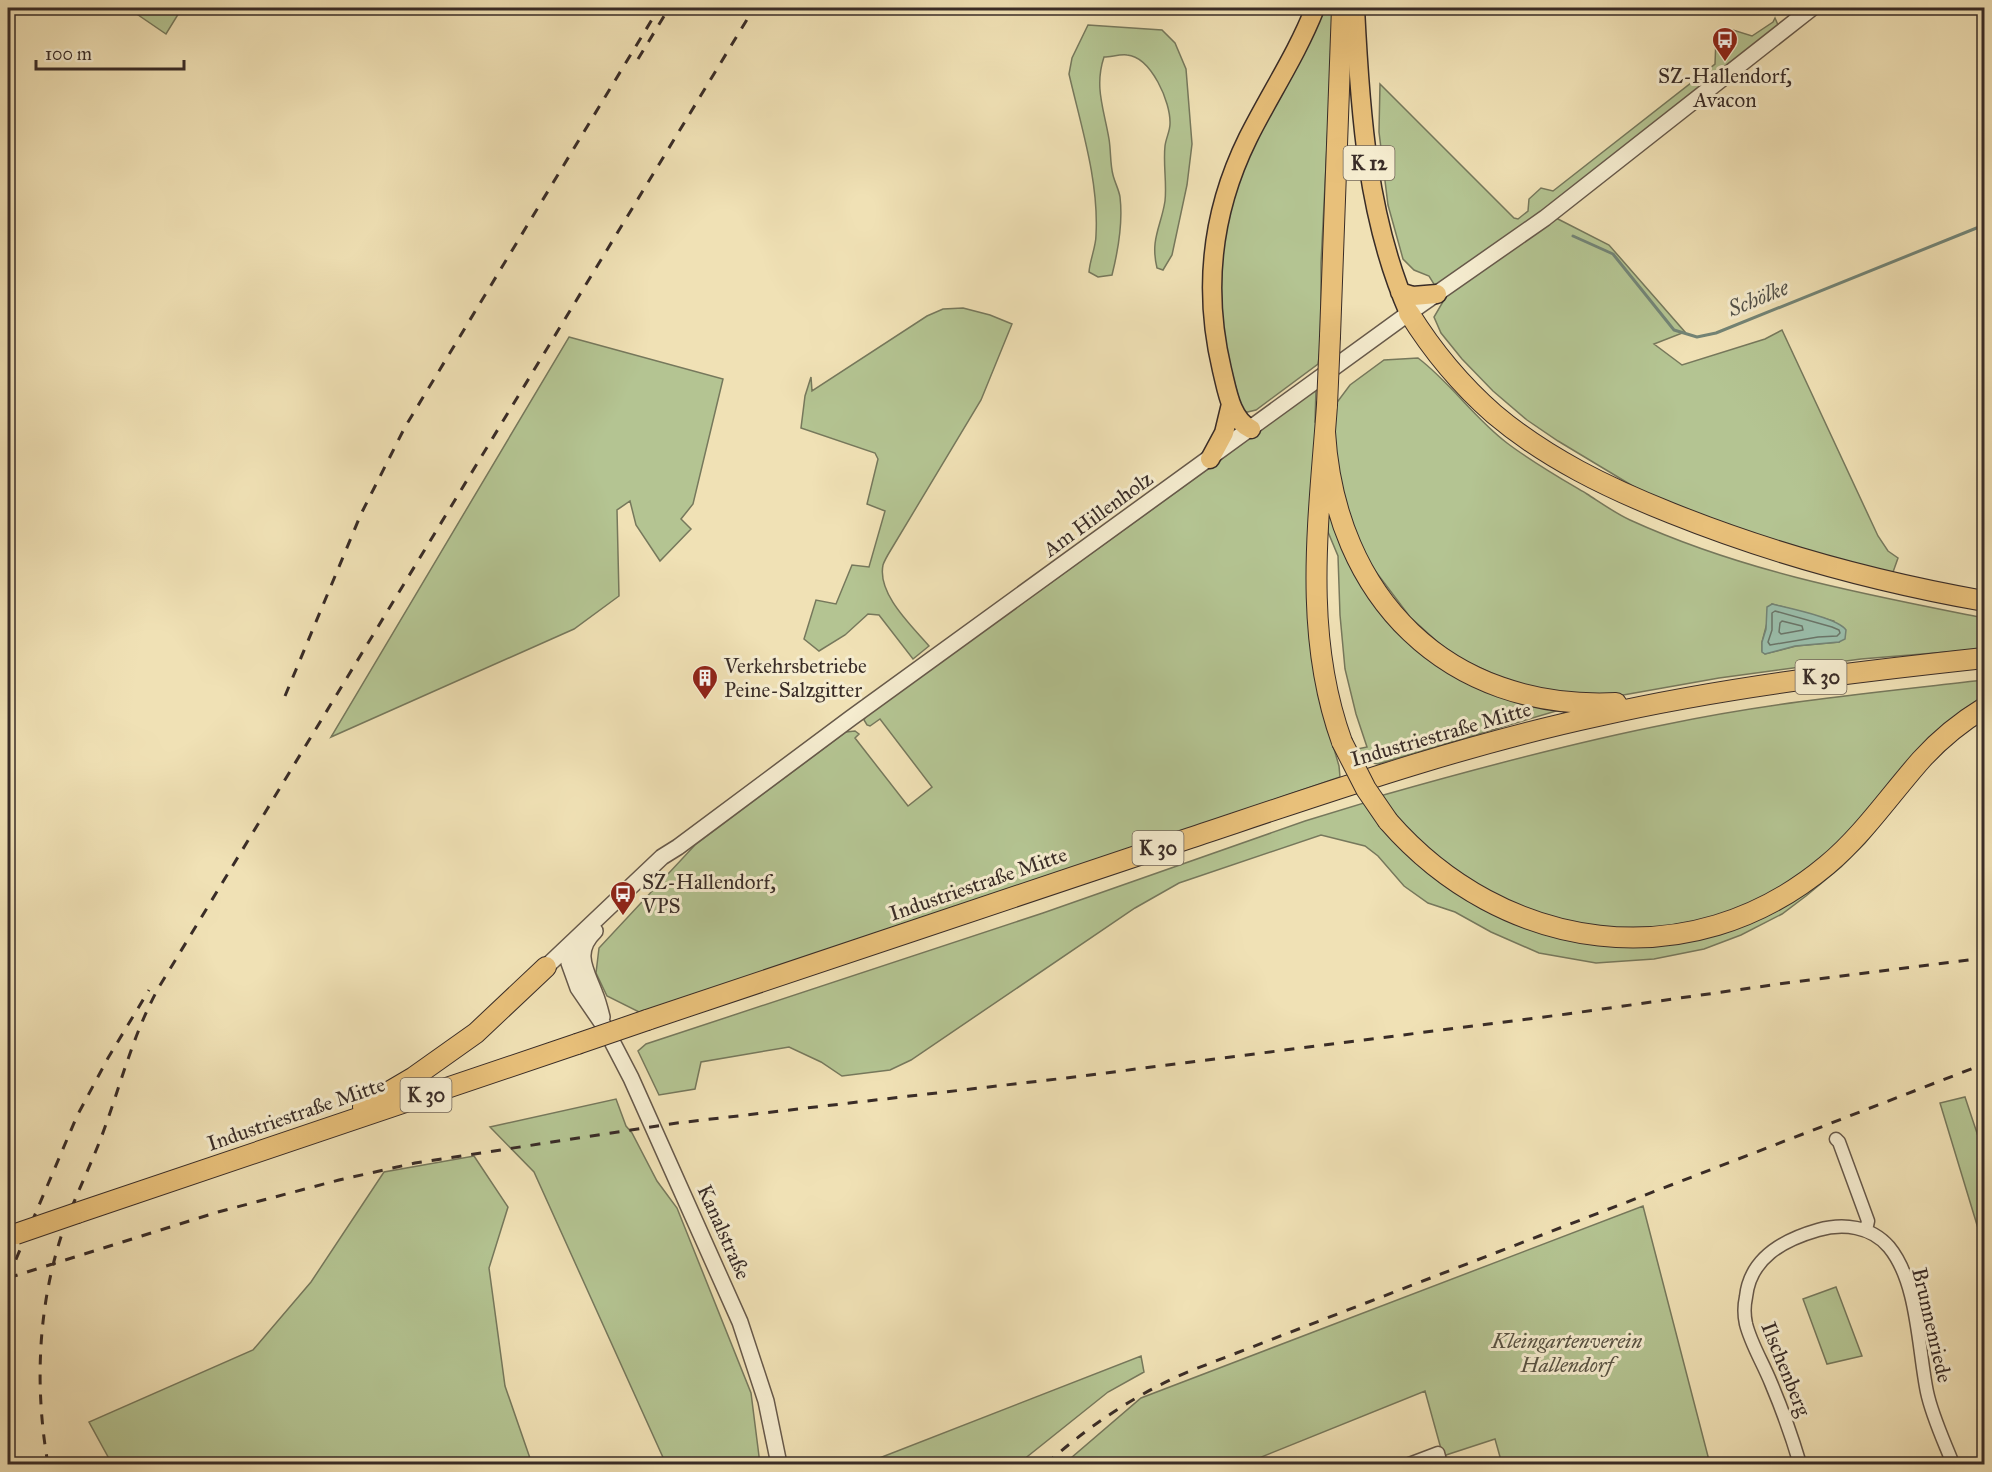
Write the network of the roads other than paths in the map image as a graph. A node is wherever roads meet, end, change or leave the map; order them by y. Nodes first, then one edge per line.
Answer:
1 (1315, 8) edge
2 (1342, 8) edge
3 (1355, 8) edge
4 (1812, 8) edge
5 (1400, 292) junction
6 (1437, 294) junction
7 (1409, 314) junction
8 (1231, 404) junction
9 (1251, 429) junction
10 (1325, 432) junction
11 (1210, 459) junction
12 (1984, 601) edge
13 (1984, 658) edge
14 (1676, 700) junction
15 (1984, 708) edge
16 (678, 848) junction
17 (576, 938) junction
18 (569, 963) junction
19 (546, 967) junction
20 (585, 971) junction
21 (604, 1026) junction
22 (1836, 1139) dead end
23 (276, 1146) junction
24 (1866, 1230) junction
25 (12, 1236) edge
26 (1439, 1459) edge
27 (779, 1464) edge
28 (1409, 1464) edge
29 (1800, 1464) edge
30 (1953, 1464) edge

1 - 8 main road
2 - 10 highway, bridge
3 - 5 main road, K 12
4 - 6 street, Am Hillenholz
5 - 6 main road
5 - 7 main road, K 12
6 - 7 street, Am Hillenholz
7 - 9 street, Am Hillenholz
7 - 12 highway
8 - 9 main road
8 - 11 main road
9 - 11 street, Am Hillenholz
10 - 14 highway
10 - 15 highway, bridge
11 - 16 street, Am Hillenholz
13 - 14 highway, Industriestraße Mitte / K 30
14 - 23 highway, Industriestraße Mitte / K 30, bridge
16 - 17 street, Am Hillenholz
16 - 20 street, Am Hillenholz
17 - 18 street
17 - 19 street, Am Hillenholz
18 - 19 street
18 - 20 street
18 - 21 street, Kanalstraße
19 - 23 highway
20 - 21 street, Kanalstraße
21 - 27 street, Kanalstraße
22 - 24 street
23 - 25 highway, Industriestraße Mitte / K 30, bridge
24 - 29 street, Ilschenberg
24 - 30 street, Brunnenriede
26 - 28 street

